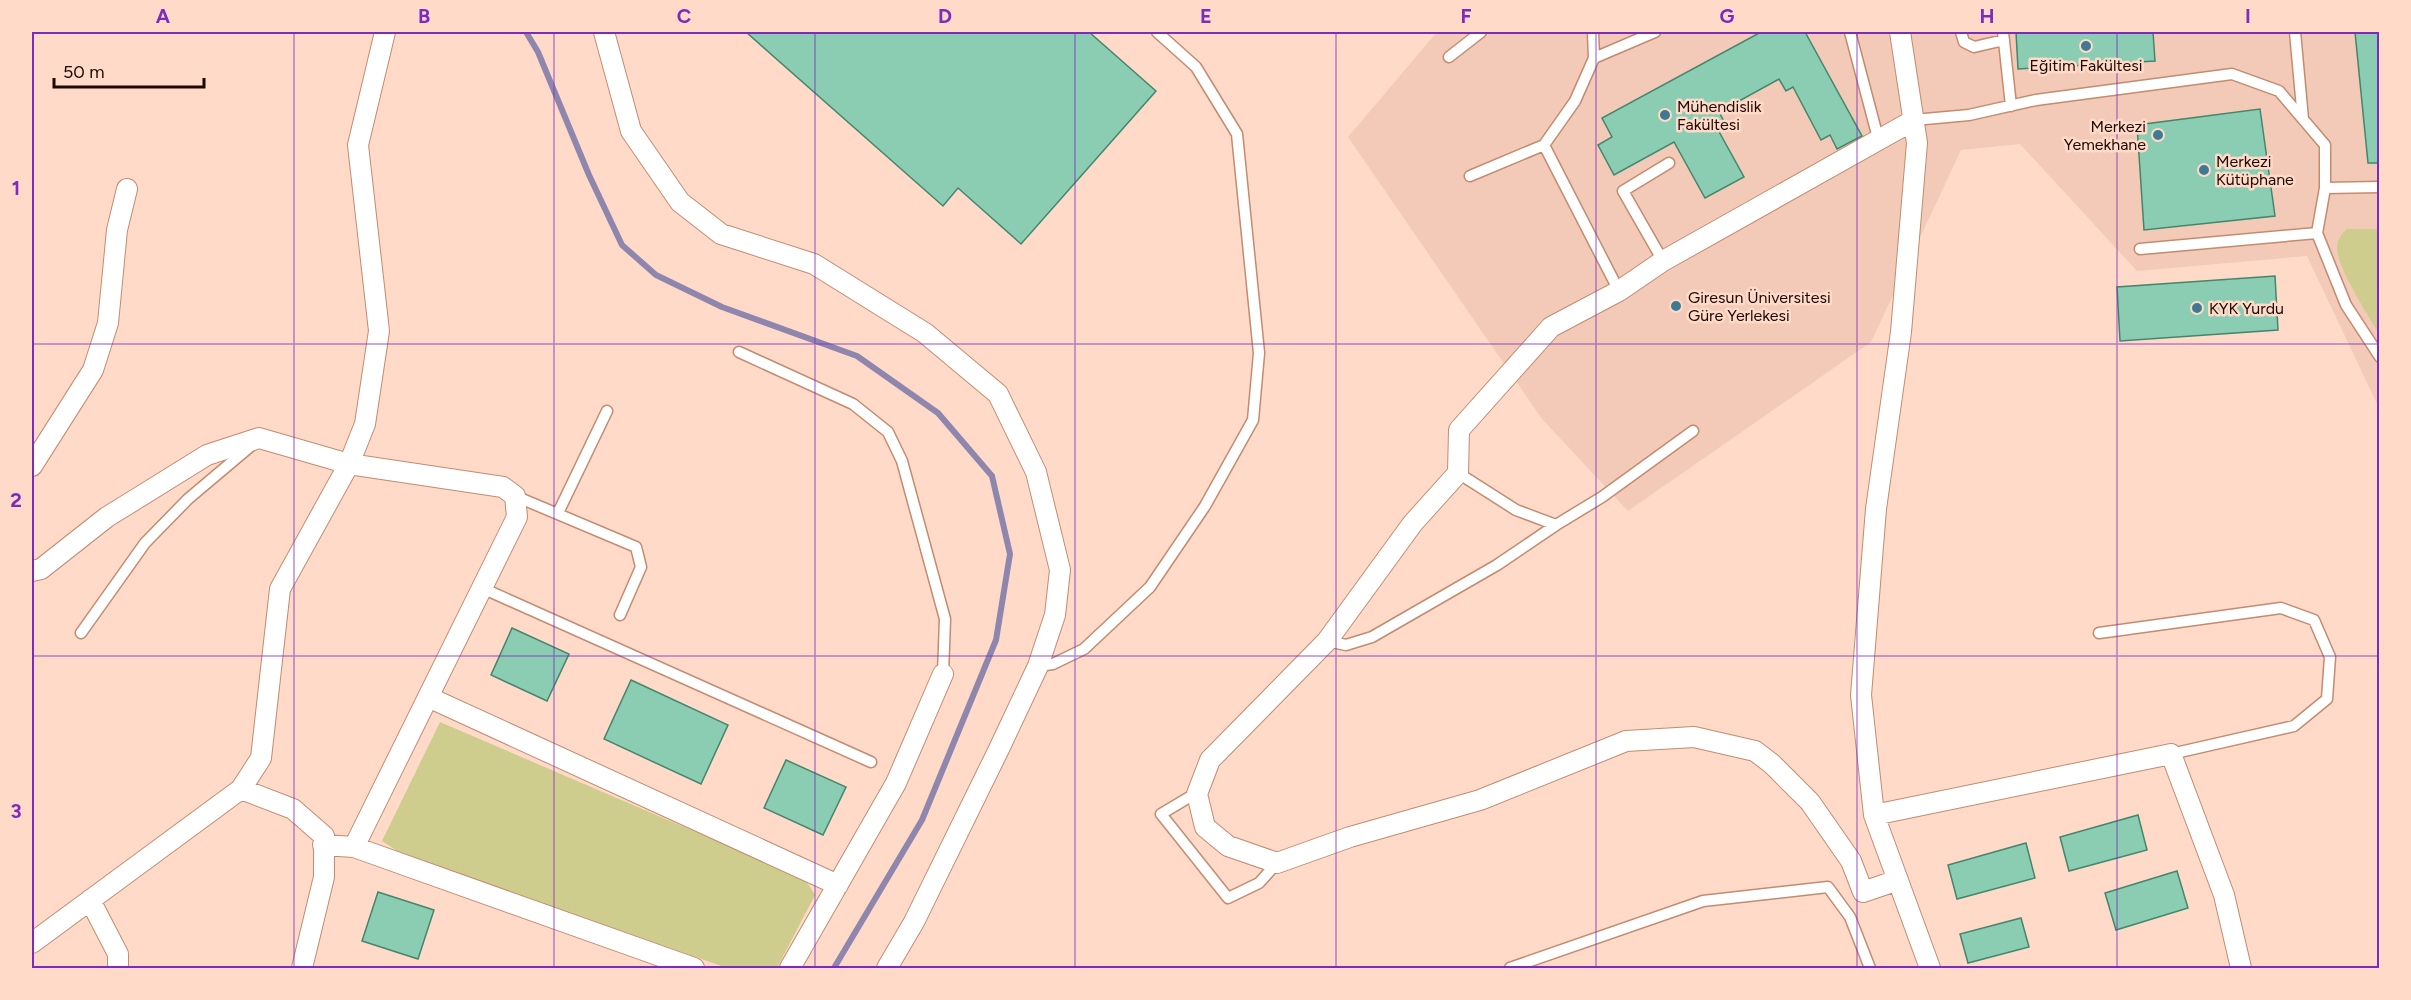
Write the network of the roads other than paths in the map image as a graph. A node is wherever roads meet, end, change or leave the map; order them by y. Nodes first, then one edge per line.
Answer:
1 (386, 32) edge
2 (604, 32) edge
3 (1157, 32) edge
4 (1481, 32) edge
5 (1593, 32) edge
6 (1655, 32) edge
7 (1850, 32) edge
8 (1900, 32) edge
9 (1961, 32) edge
10 (2295, 32) edge
11 (2004, 36) edge
12 (1449, 57) dead end
13 (1594, 58) junction
14 (2011, 106) junction
15 (1914, 120) junction
16 (2303, 120) junction
17 (1878, 138) junction
18 (1544, 145) junction
19 (1669, 163) dead end
20 (1470, 176) dead end
21 (2379, 187) edge
22 (2325, 188) junction
23 (128, 189) dead end
24 (2317, 233) junction
25 (2140, 249) dead end
26 (1663, 261) junction
27 (1619, 291) junction
28 (739, 352) dead end
29 (2379, 357) edge
30 (607, 411) dead end
31 (1693, 431) dead end
32 (259, 438) junction
33 (350, 464) junction
34 (32, 466) edge
35 (1458, 473) junction
36 (515, 496) junction
37 (558, 513) junction
38 (1556, 525) junction
39 (35, 573) edge
40 (482, 588) junction
41 (620, 615) dead end
42 (81, 633) dead end
43 (2099, 633) dead end
44 (1327, 641) junction
45 (1038, 666) junction
46 (943, 674) joint
47 (428, 697) junction
48 (2171, 754) junction
49 (871, 762) dead end
50 (241, 789) junction
51 (1198, 792) junction
52 (1874, 815) junction
53 (323, 845) junction
54 (354, 847) junction
55 (1277, 863) junction
56 (1898, 880) junction
57 (838, 885) junction
58 (90, 900) junction
59 (32, 943) edge
60 (118, 969) edge
61 (302, 969) edge
62 (694, 969) edge
63 (790, 969) edge
64 (886, 969) edge
65 (1510, 969) edge
66 (1870, 969) edge
67 (1930, 969) edge
68 (2241, 969) edge

1 - 33 street
2 - 45 street
3 - 45 lane
4 - 12 lane
5 - 13 lane
6 - 13 lane
7 - 17 lane
8 - 15 street
9 - 11 lane
10 - 16 lane
11 - 14 lane
13 - 18 lane
14 - 15 lane
14 - 16 lane
15 - 17 street
15 - 52 street
16 - 22 lane
17 - 26 street
18 - 20 lane
18 - 27 lane
19 - 26 lane
21 - 22 lane
22 - 24 lane
23 - 34 street
24 - 25 lane
24 - 29 lane
26 - 27 street
27 - 35 street
28 - 46 lane
30 - 37 lane
31 - 38 lane
32 - 33 street
32 - 39 street
32 - 42 lane
33 - 36 street
33 - 50 street
35 - 38 lane
35 - 44 street
36 - 37 lane
36 - 40 street
37 - 41 lane
38 - 44 lane
40 - 47 street
40 - 49 lane
43 - 48 lane
44 - 51 street
45 - 64 street
46 - 57 street
47 - 54 street
47 - 57 street
48 - 52 street
48 - 68 street
50 - 53 street
50 - 58 street
51 - 55 street
51 - 55 lane
52 - 56 street
53 - 54 street
53 - 61 street
54 - 62 street
55 - 56 street
56 - 67 street
57 - 63 street
58 - 59 street
58 - 60 street
65 - 66 lane

